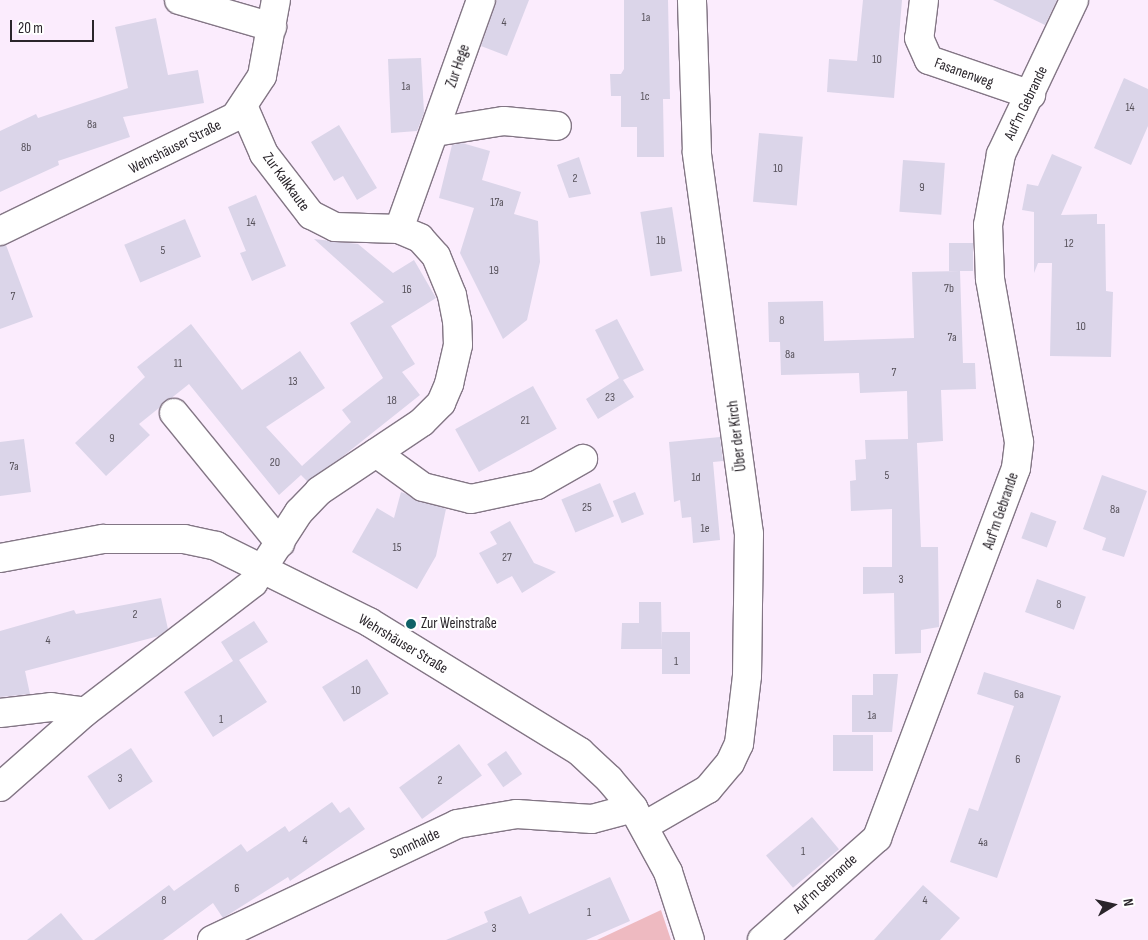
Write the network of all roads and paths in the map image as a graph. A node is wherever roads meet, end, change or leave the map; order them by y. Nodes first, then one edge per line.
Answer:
1 (179, 0) edge
2 (276, 0) edge
3 (481, 0) edge
4 (692, 0) edge
5 (924, 0) edge
6 (1074, 0) edge
7 (272, 27) junction
8 (1031, 95) junction
9 (244, 108) junction
10 (557, 126) dead end
11 (435, 132) junction
12 (399, 229) junction
13 (0, 231) edge
14 (174, 413) dead end
15 (376, 453) junction
16 (583, 459) dead end
17 (280, 543) junction
18 (0, 558) edge
19 (265, 569) junction
20 (85, 712) junction
21 (0, 713) edge
22 (0, 787) edge
23 (638, 817) junction
24 (212, 940) edge
25 (690, 940) edge
26 (762, 940) edge

1 - 7 street
2 - 7 street, Wehrshäuser Straße
3 - 11 street, Zur Hege
4 - 23 street, Über der Kirch
5 - 8 street, Fasanenweg
6 - 8 street, Auf'm Gebrande
7 - 9 street, Wehrshäuser Straße
8 - 26 street, Auf'm Gebrande
9 - 12 street, Zur Kalkkaute
9 - 13 street, Wehrshäuser Straße
10 - 11 street
11 - 12 street, Zur Hege
12 - 15 street, Zur Kalkkaute
14 - 17 street
15 - 16 street
15 - 17 street, Zur Kalkkaute
17 - 19 street, Zur Kalkkaute
18 - 19 street, Wehrshäuser Straße
19 - 20 street
19 - 23 street, Wehrshäuser Straße
20 - 21 street
20 - 22 street
23 - 24 street, Sonnhalde
23 - 25 street, Wehrshäuser Straße

